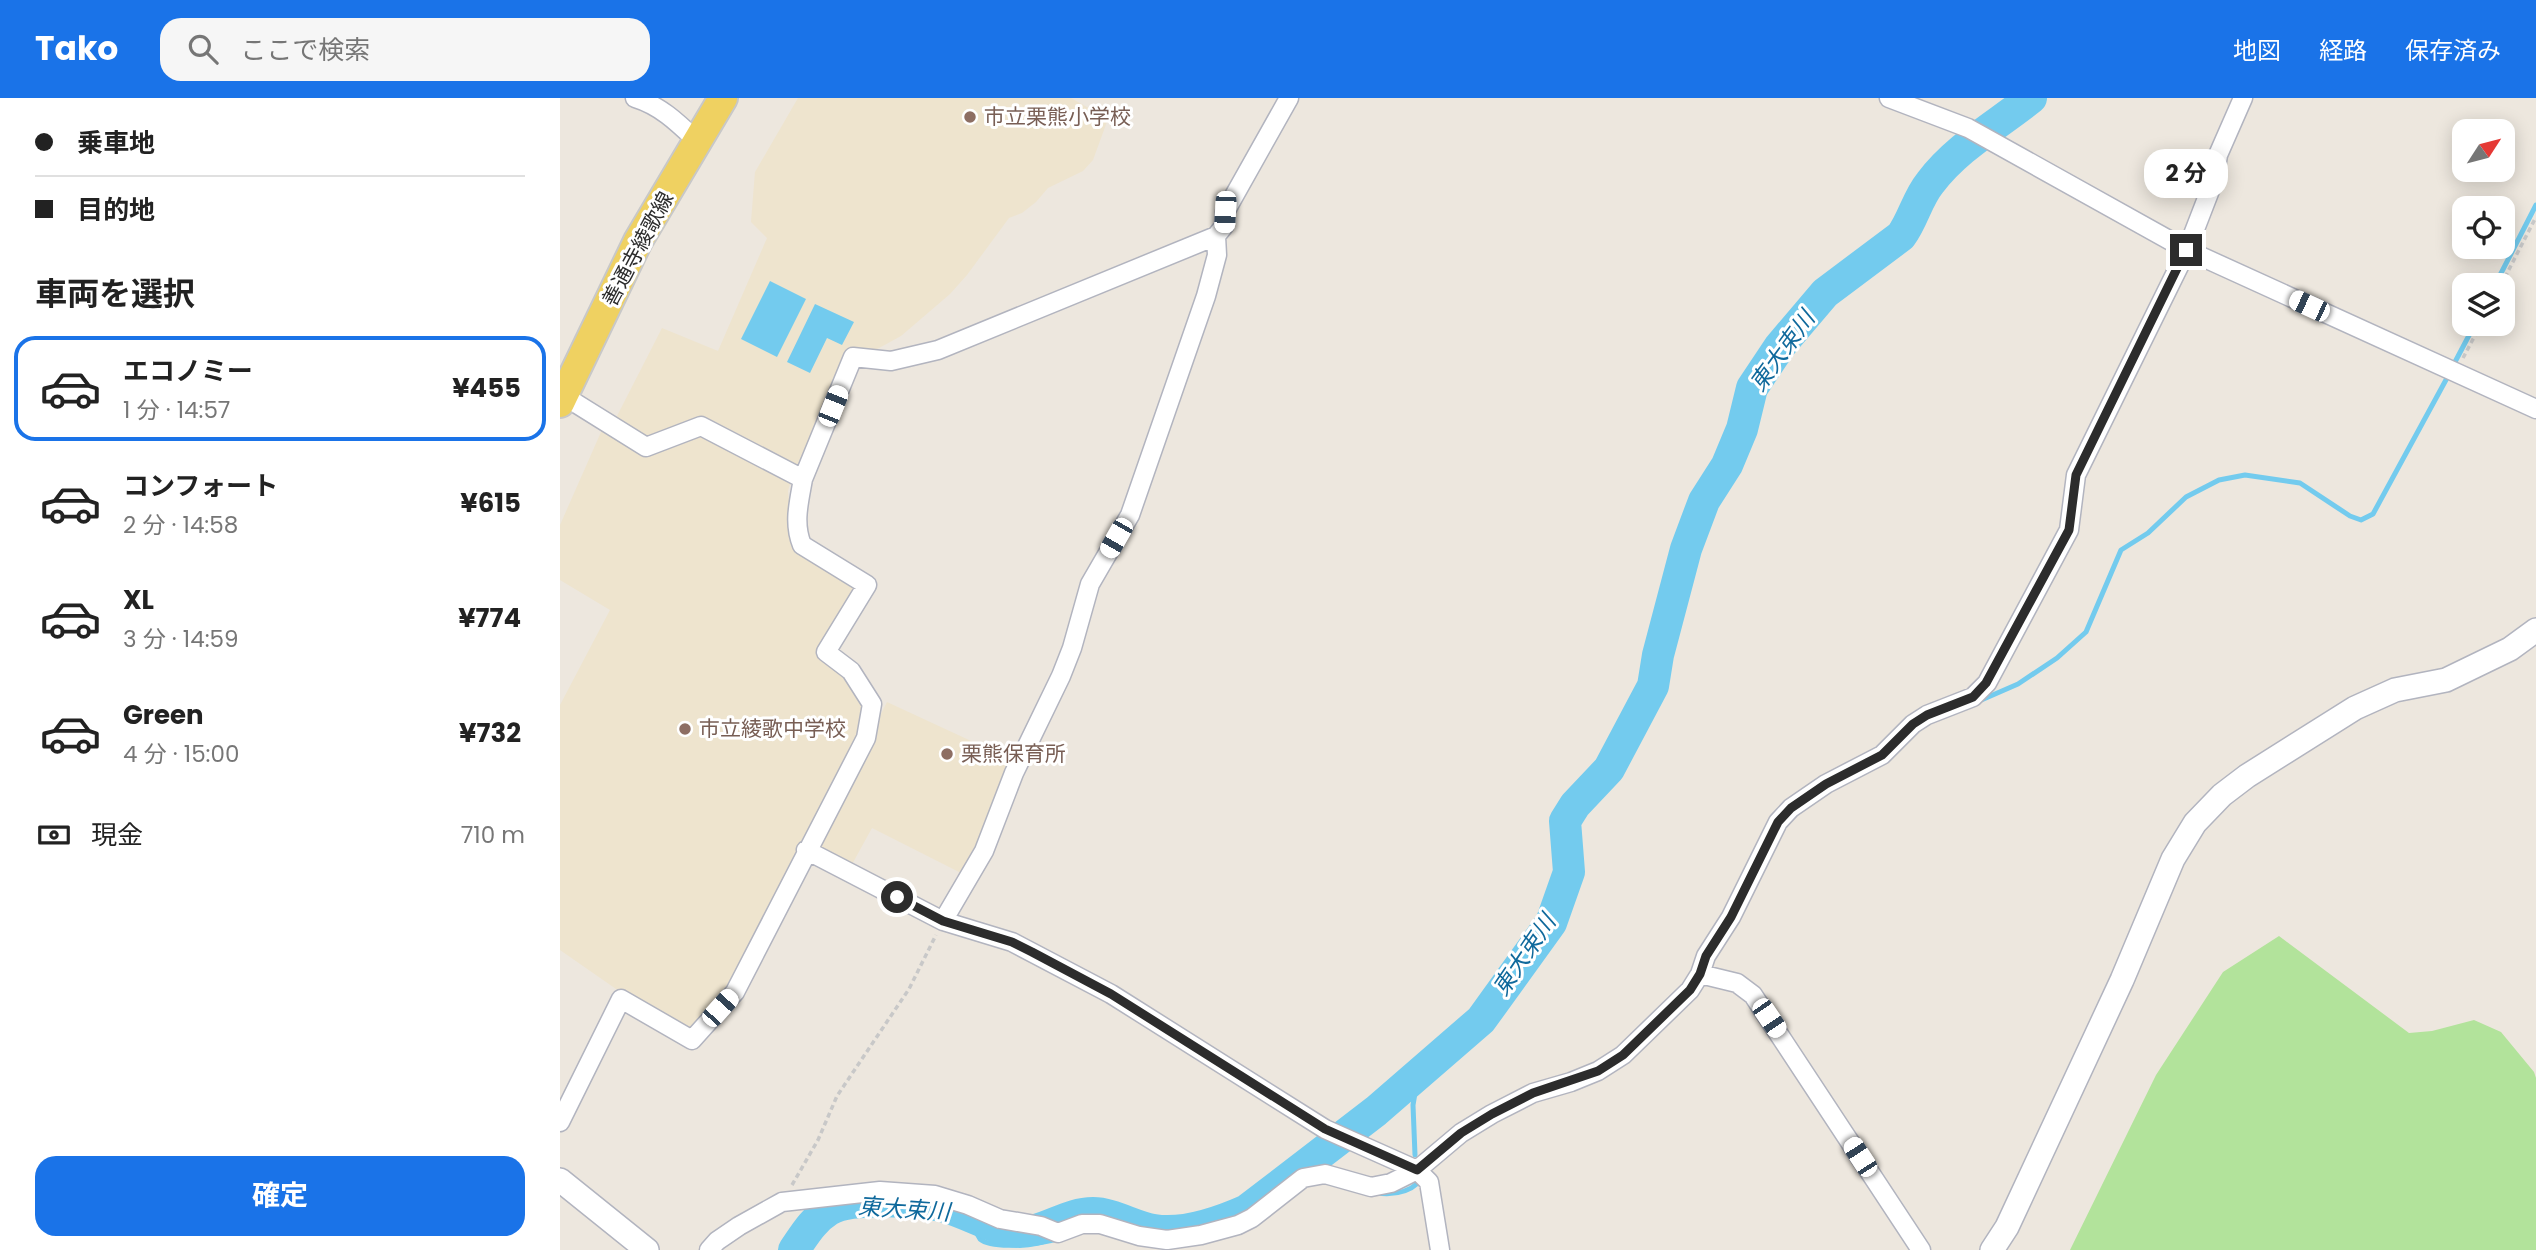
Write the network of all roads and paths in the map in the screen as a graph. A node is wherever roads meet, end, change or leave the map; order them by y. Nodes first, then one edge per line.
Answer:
1 (635, 98) edge
2 (723, 98) edge
3 (1289, 98) edge
4 (1889, 98) edge
5 (2243, 98) edge
6 (698, 142) junction
7 (2536, 217) edge
8 (1216, 236) junction
9 (2186, 250) junction
10 (2507, 273) edge
11 (2475, 336) edge
12 (2456, 372) junction
13 (562, 400) edge
14 (2536, 409) edge
15 (803, 480) junction
16 (2536, 630) edge
17 (806, 850) junction
18 (943, 921) junction
19 (1704, 975) junction
20 (560, 1122) edge
21 (1417, 1170) junction
22 (560, 1180) edge
23 (782, 1202) junction
24 (647, 1250) edge
25 (709, 1250) edge
26 (1440, 1250) edge
27 (1922, 1250) edge
28 (1992, 1250) edge

1 - 6 street
2 - 6 main road, 善通寺綾歌線
3 - 8 street
4 - 9 street
5 - 9 street
6 - 13 main road, 善通寺綾歌線
7 - 10 path
8 - 15 street
8 - 18 street
9 - 12 street
9 - 19 street
11 - 12 path
12 - 14 street
13 - 15 street
15 - 17 street
16 - 28 street
17 - 18 street
17 - 20 street
18 - 21 street
18 - 23 path
19 - 21 street
19 - 27 street
21 - 23 street
21 - 26 street
22 - 24 street
23 - 25 street

